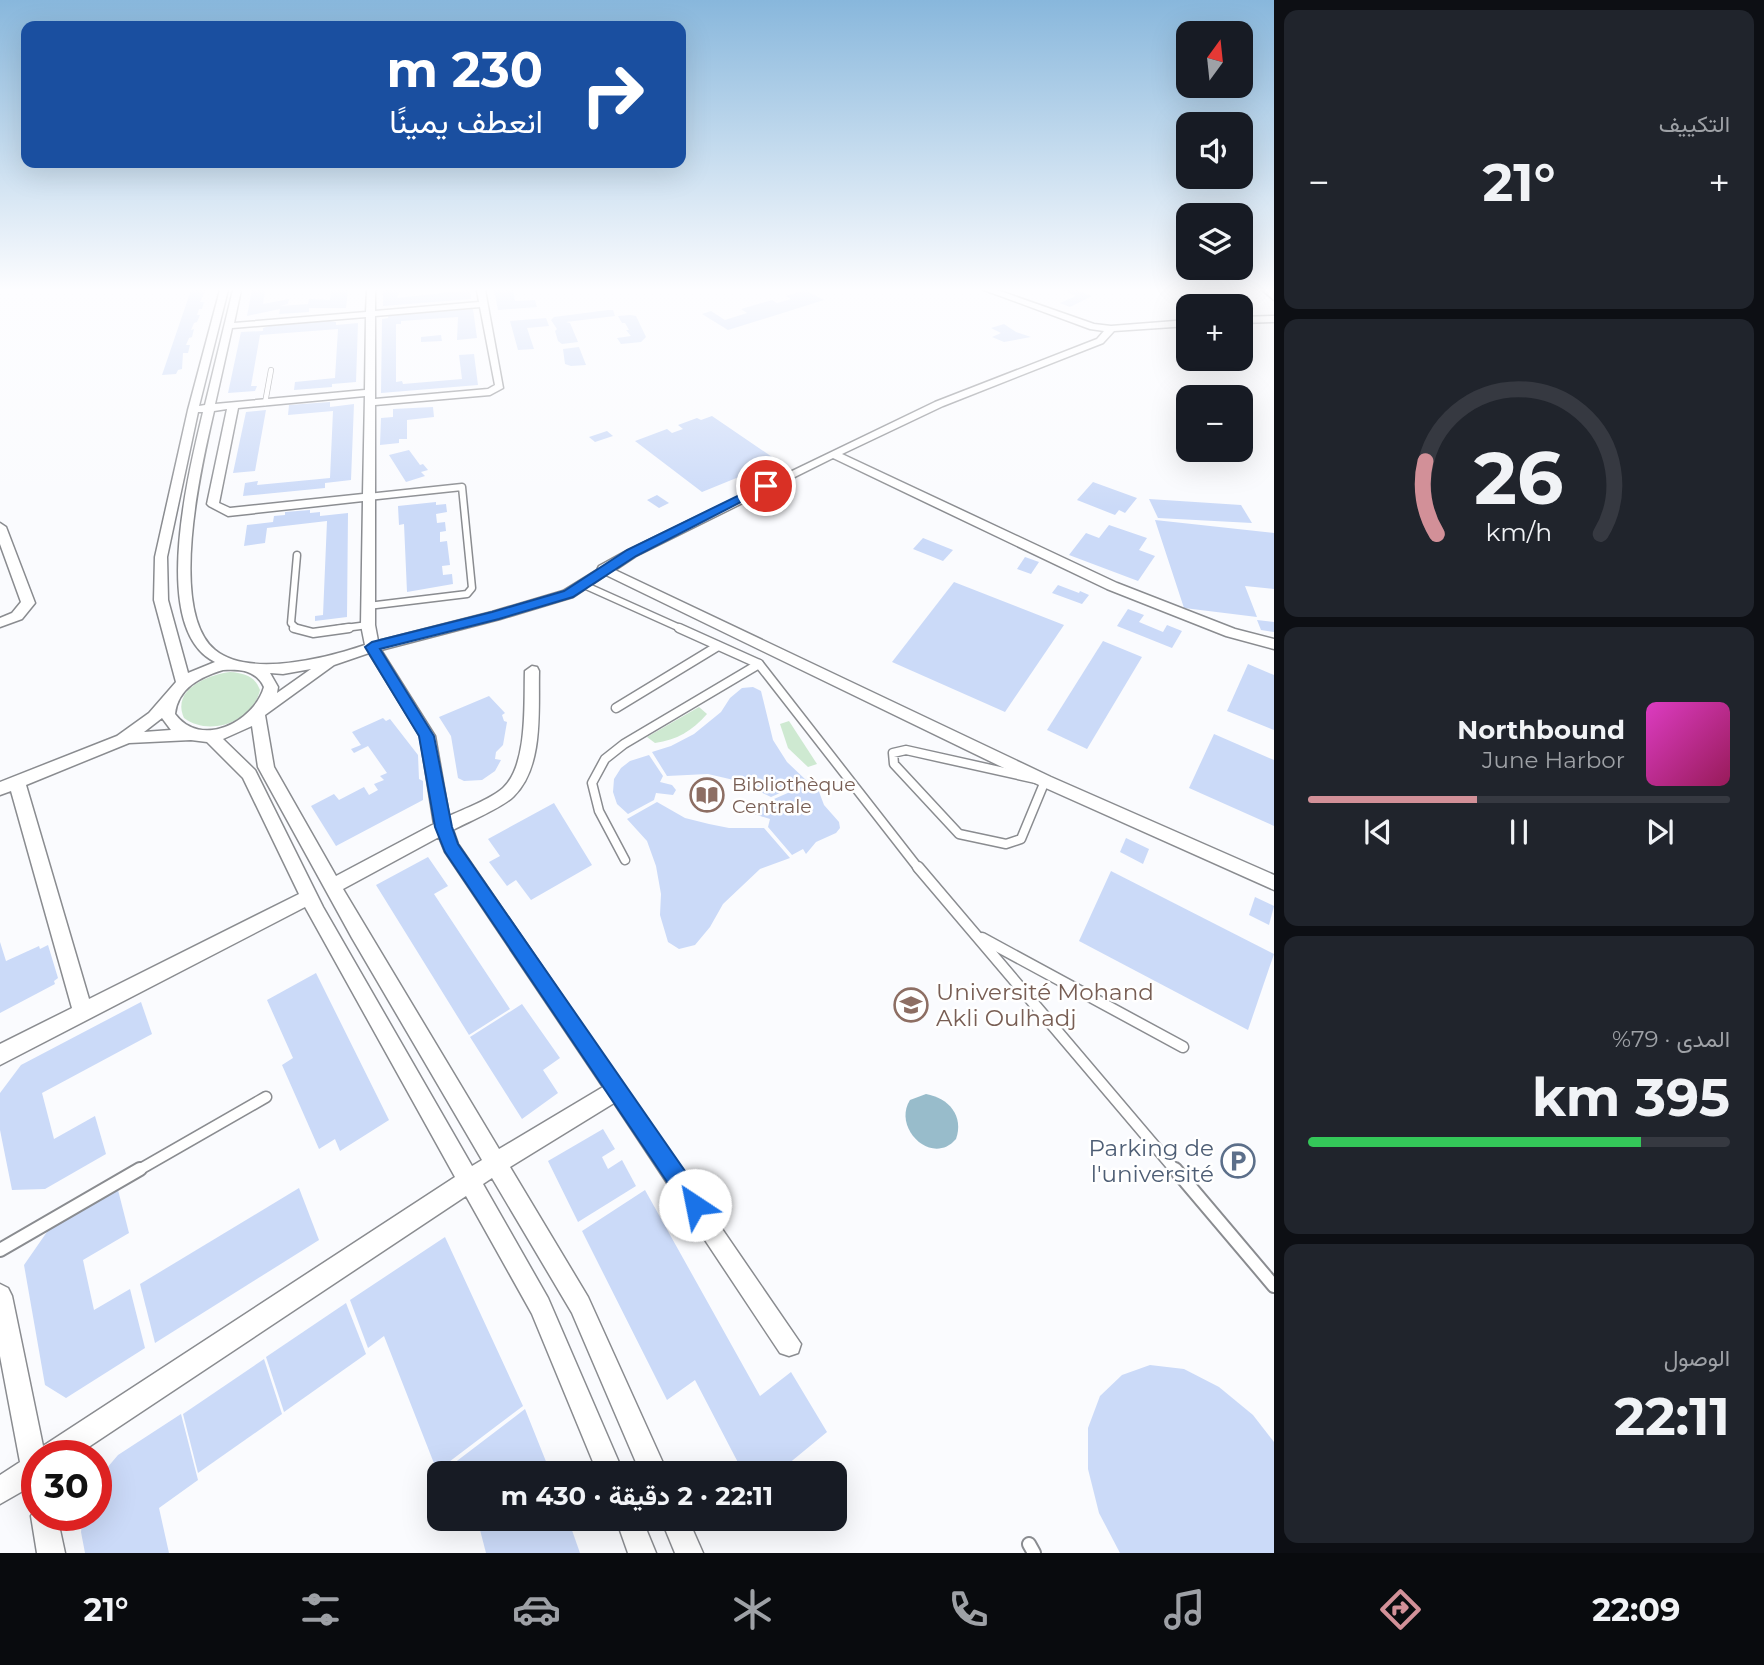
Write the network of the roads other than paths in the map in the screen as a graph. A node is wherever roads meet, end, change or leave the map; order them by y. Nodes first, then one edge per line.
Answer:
1 (205, 362) edge
2 (220, 362) edge
3 (370, 362) edge
4 (495, 362) edge
5 (1045, 362) edge
6 (271, 370) dead end
7 (369, 398) junction
8 (265, 403) junction
9 (233, 406) junction
10 (209, 408) junction
11 (193, 410) junction
12 (833, 454) junction
13 (368, 497) junction
14 (0, 527) edge
15 (297, 555) dead end
16 (603, 569) junction
17 (584, 585) junction
18 (368, 606) junction
19 (0, 623) edge
20 (368, 625) junction
21 (1274, 644) edge
22 (718, 646) junction
23 (372, 647) junction
24 (332, 661) junction
25 (759, 664) junction
26 (243, 666) junction
27 (532, 671) dead end
28 (178, 689) junction
29 (616, 708) dead end
30 (260, 713) junction
31 (206, 735) junction
32 (122, 740) junction
33 (1045, 780) junction
34 (8, 786) edge
35 (443, 827) junction
36 (625, 860) dead end
37 (1274, 883) edge
38 (332, 886) junction
39 (309, 897) junction
40 (976, 934) junction
41 (83, 1012) junction
42 (1183, 1047) dead end
43 (0, 1055) edge
44 (617, 1090) junction
45 (266, 1097) dead end
46 (496, 1163) junction
47 (469, 1181) junction
48 (0, 1250) edge
49 (1274, 1286) edge
50 (0, 1296) edge
51 (789, 1343) dead end
52 (34, 1440) edge
53 (80, 1440) edge
54 (606, 1461) edge
55 (650, 1461) edge
56 (21, 1478) edge
57 (0, 1491) edge
58 (47, 1531) edge
59 (634, 1531) edge
60 (679, 1531) edge
61 (51, 1553) edge
62 (642, 1553) edge
63 (689, 1553) edge

1 - 11 street
2 - 10 street
3 - 7 street
4 - 7 street
5 - 12 street
6 - 8 lane
7 - 8 street
7 - 13 street
8 - 9 street
9 - 10 street
9 - 13 street
10 - 11 street
10 - 26 street
11 - 28 street
12 - 16 street
12 - 21 street
13 - 18 street
13 - 18 lane
14 - 19 street
15 - 20 lane
16 - 17 street
16 - 33 street
17 - 22 lane
17 - 23 street
18 - 20 street
20 - 23 street
22 - 25 lane
22 - 29 lane
23 - 24 street
23 - 35 street
24 - 26 street
24 - 30 street
25 - 36 lane
25 - 40 lane
26 - 28 street
26 - 30 street
27 - 35 street
28 - 31 street
28 - 32 street
30 - 31 street
30 - 38 street
31 - 32 street
31 - 39 street
32 - 34 street
33 - 33 lane
33 - 37 street
34 - 41 street
35 - 38 street
35 - 44 street
38 - 46 street
39 - 41 street
39 - 47 street
40 - 42 lane
40 - 49 lane
41 - 43 street
44 - 46 street
44 - 51 street
45 - 48 lane
46 - 47 street
46 - 55 street
47 - 53 street
47 - 54 street
50 - 52 street
56 - 57 street
58 - 61 street
59 - 62 street
60 - 63 street

